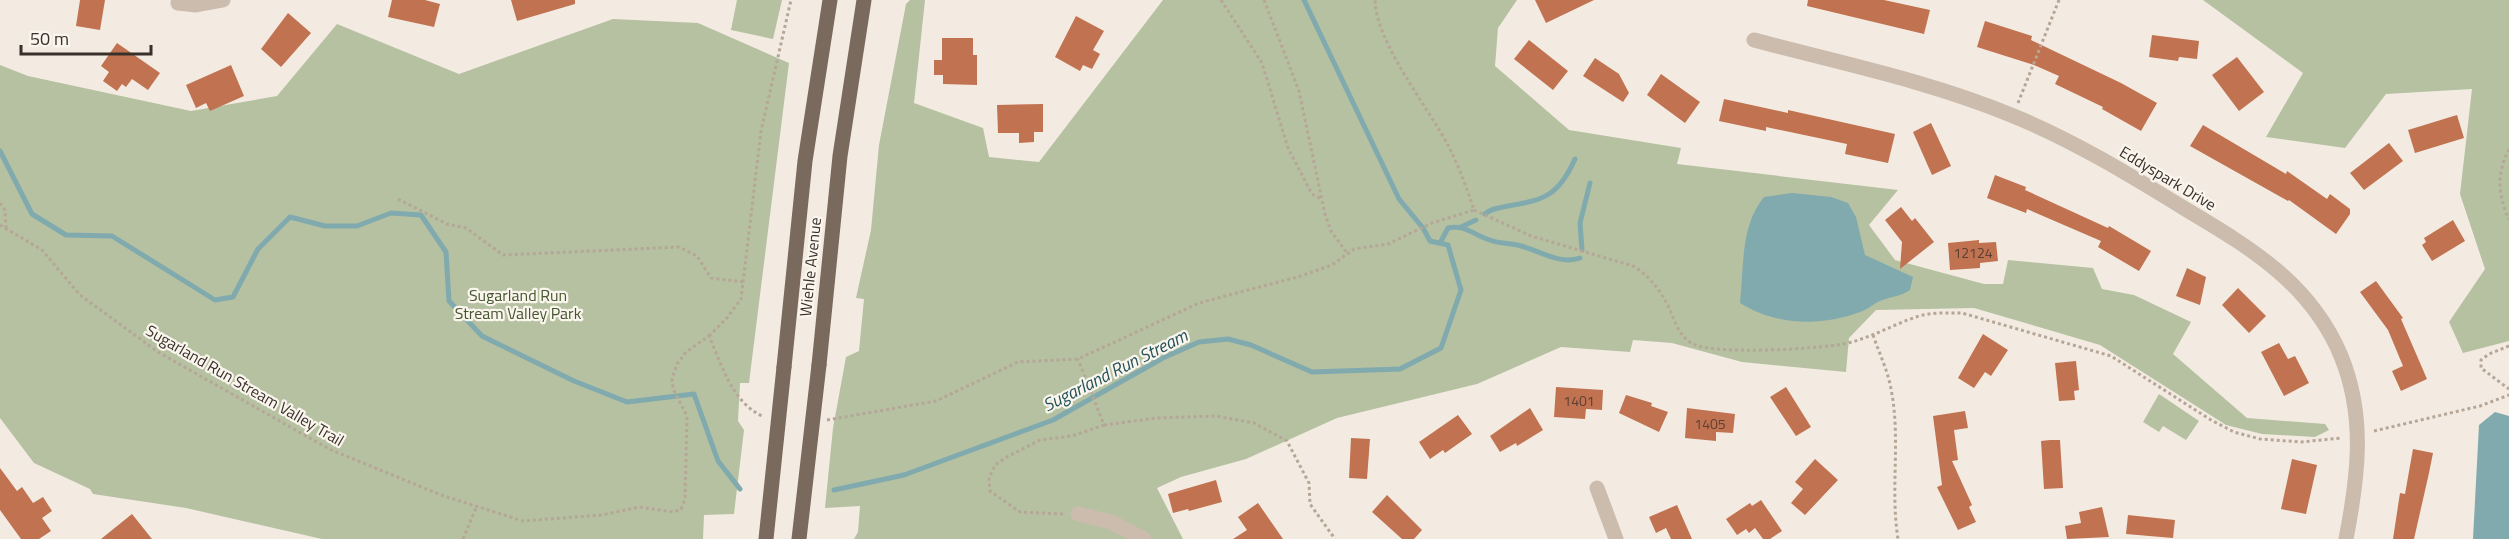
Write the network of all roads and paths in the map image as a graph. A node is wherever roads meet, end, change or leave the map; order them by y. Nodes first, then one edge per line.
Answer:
1 (223, 0) edge
2 (791, 0) edge
3 (830, 0) edge
4 (864, 0) edge
5 (1221, 0) edge
6 (1264, 0) edge
7 (1375, 0) edge
8 (2059, 0) edge
9 (178, 3) dead end
10 (1754, 40) dead end
11 (2013, 116) junction
12 (2509, 149) edge
13 (398, 199) dead end
14 (1322, 199) junction
15 (0, 203) edge
16 (1474, 210) junction
17 (2509, 220) edge
18 (0, 225) edge
19 (6, 229) junction
20 (1347, 253) junction
21 (744, 282) junction
22 (1873, 335) junction
23 (709, 336) junction
24 (2509, 346) edge
25 (1078, 359) junction
26 (2509, 389) edge
27 (2509, 395) edge
28 (762, 416) dead end
29 (826, 420) dead end
30 (1104, 425) junction
31 (2358, 434) junction
32 (1597, 489) dead end
33 (476, 508) junction
34 (1078, 514) joint
35 (463, 539) edge
36 (766, 539) edge
37 (799, 539) edge
38 (1144, 539) edge
39 (1335, 539) edge
40 (1616, 539) edge
41 (1898, 539) edge
42 (2346, 539) edge

1 - 9 street
2 - 21 path
3 - 36 main road, Wiehle Avenue, bridge
4 - 37 main road, Wiehle Avenue, bridge
5 - 14 path
6 - 14 path
7 - 16 path
8 - 11 path
10 - 11 street, Eddyspark Drive
11 - 31 street, Eddyspark Drive
12 - 17 path
13 - 21 path
14 - 20 path
15 - 19 path
16 - 20 path
16 - 22 path
18 - 19 path, Sugarland Run Stream Valley Trail
19 - 33 path, Sugarland Run Stream Valley Trail
20 - 25 path
21 - 23 path
22 - 31 path
22 - 41 path
23 - 28 path
23 - 33 path, Sugarland Run Stream Valley Trail
24 - 26 path
25 - 29 path
25 - 30 path
27 - 31 path
30 - 34 path
30 - 39 path
31 - 42 street, Eddyspark Drive
32 - 40 street
33 - 35 path
34 - 38 street

